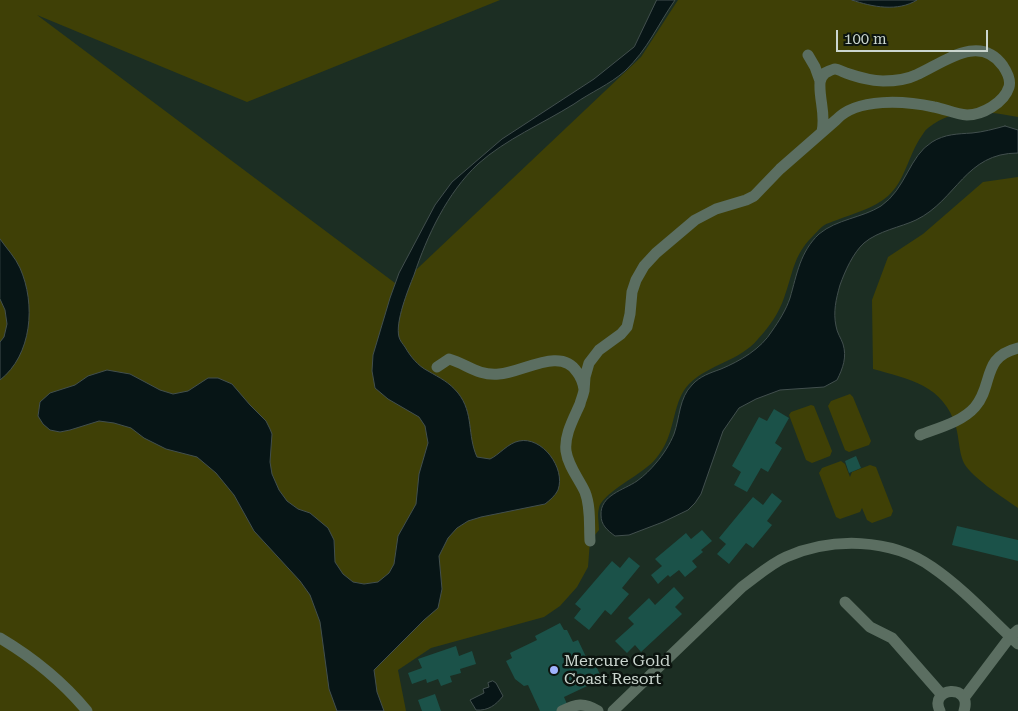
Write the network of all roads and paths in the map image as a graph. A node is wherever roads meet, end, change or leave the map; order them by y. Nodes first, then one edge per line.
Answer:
1 (808, 55) dead end
2 (820, 81) junction
3 (824, 113) junction
4 (840, 116) junction
5 (822, 132) junction
6 (1018, 348) edge
7 (437, 366) dead end
8 (584, 391) junction
9 (920, 435) dead end
10 (590, 541) dead end
11 (845, 602) dead end
12 (1016, 637) edge
13 (0, 638) edge
14 (942, 694) junction
15 (964, 698) junction
16 (87, 711) edge
17 (562, 711) edge
18 (598, 711) edge
19 (613, 711) edge
20 (940, 711) edge
21 (964, 711) edge

1 - 2 street
2 - 3 street
2 - 4 street
3 - 4 street
3 - 5 street
4 - 5 street
5 - 8 street
6 - 9 street
7 - 8 street
8 - 10 street
11 - 14 street
12 - 15 street
12 - 19 street
13 - 16 street
14 - 15 street
14 - 20 street
15 - 21 street
17 - 18 street

